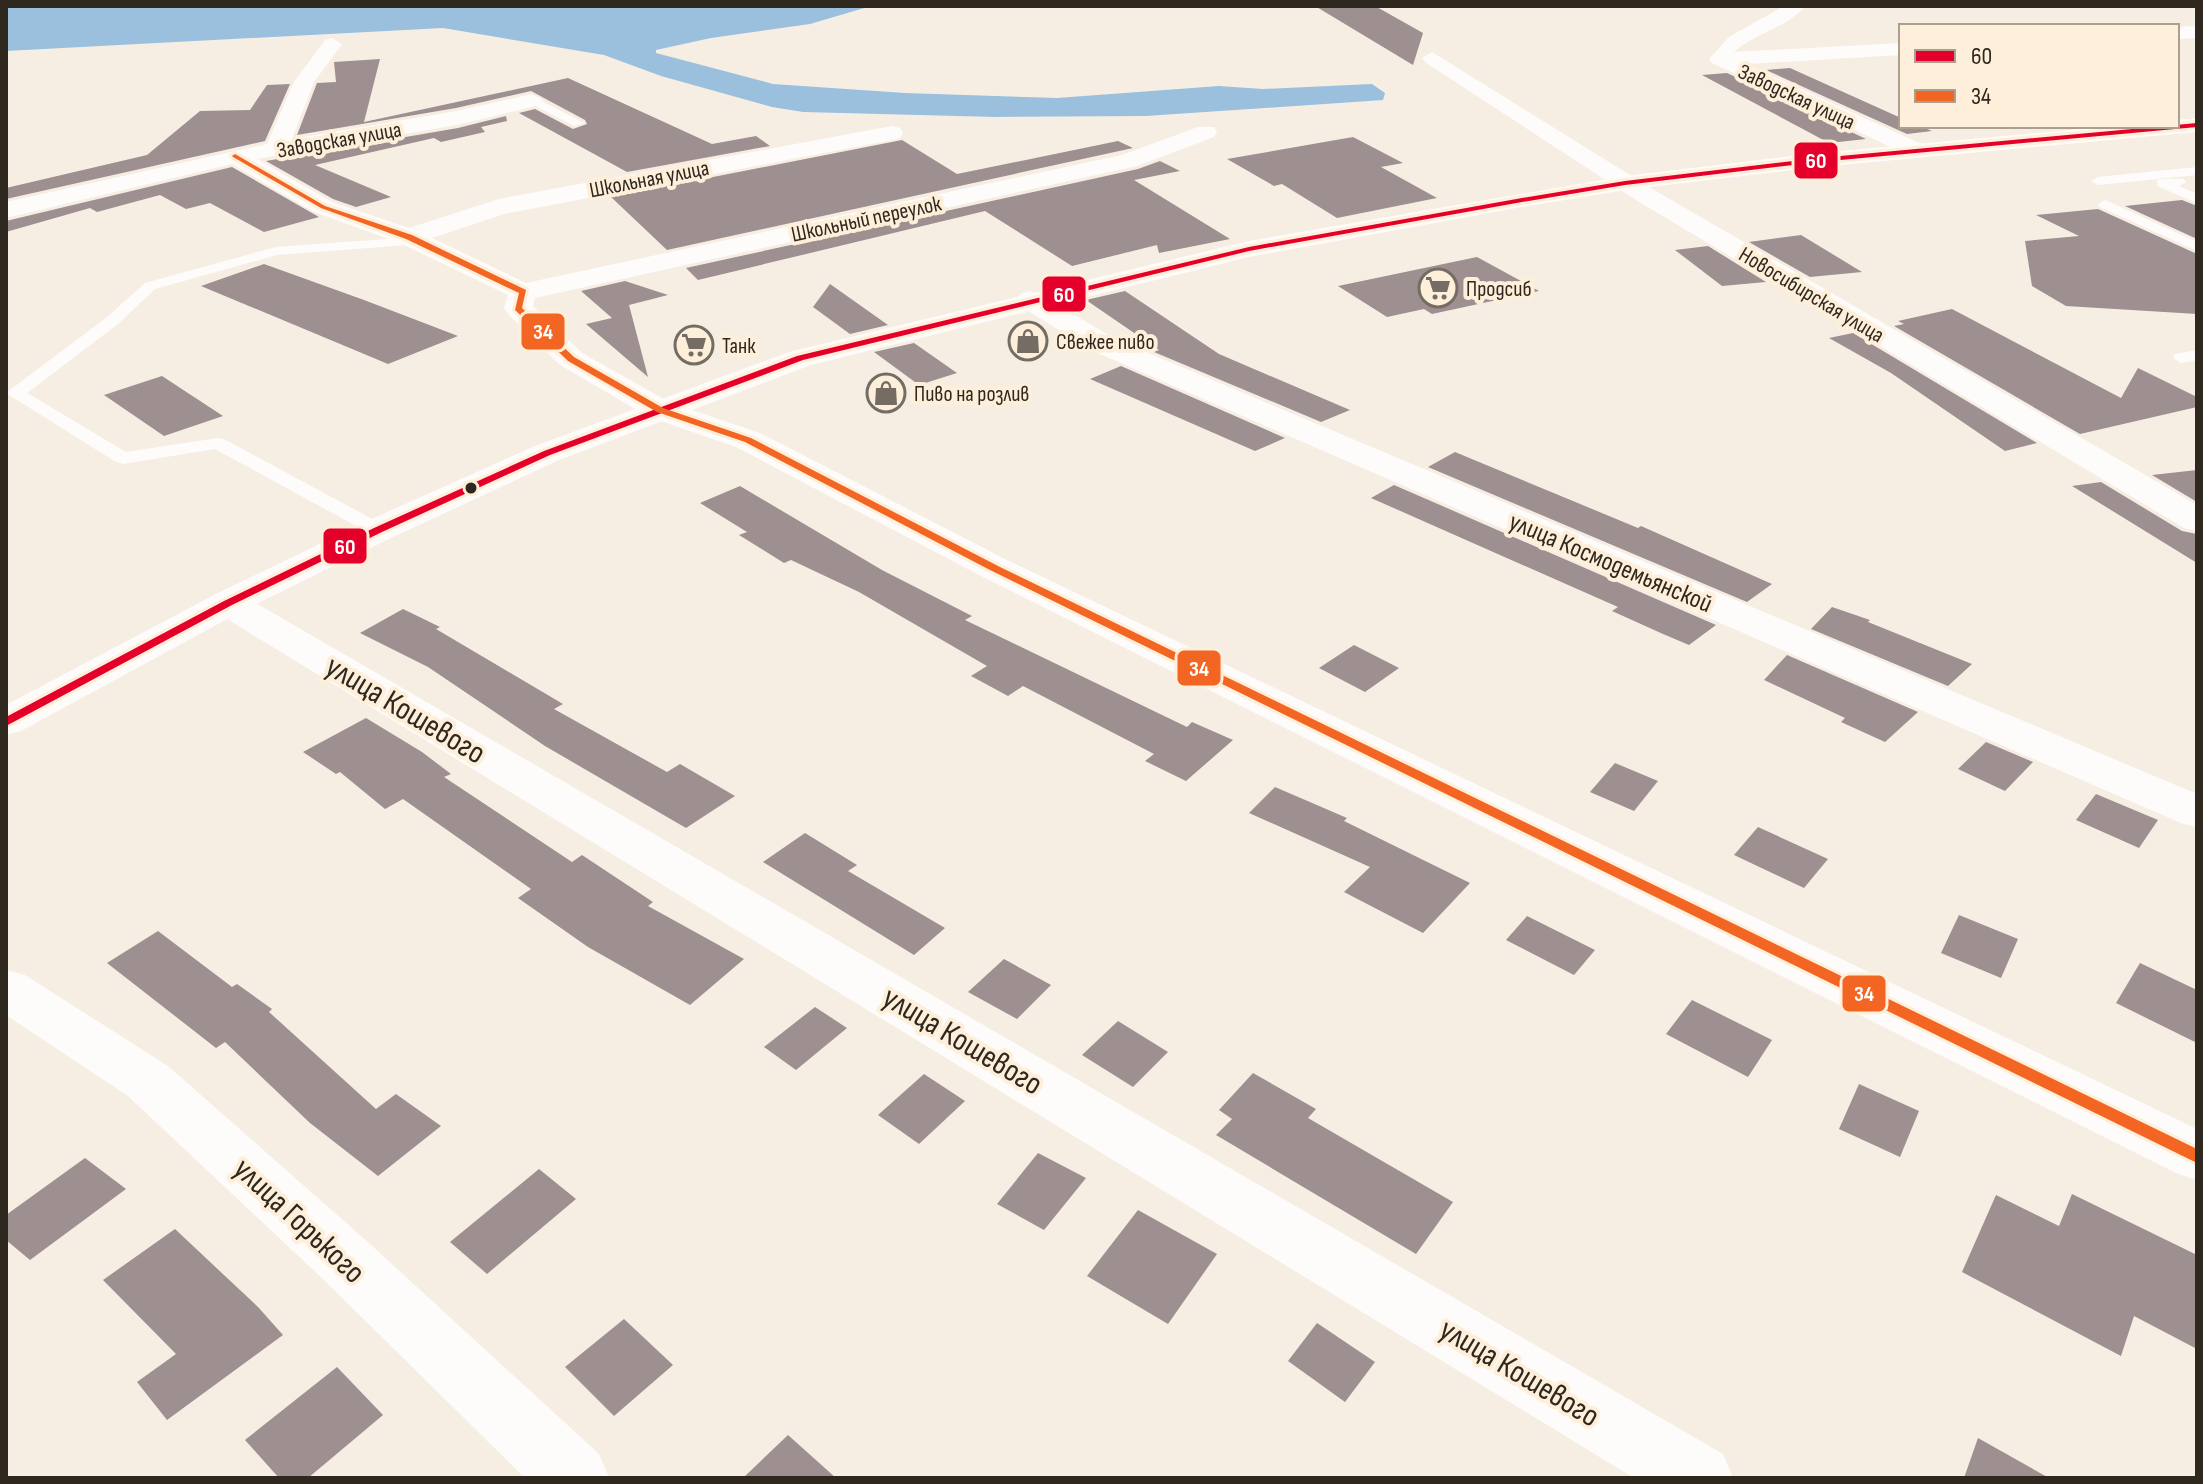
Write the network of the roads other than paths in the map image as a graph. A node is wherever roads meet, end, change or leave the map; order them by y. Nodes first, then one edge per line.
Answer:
1 (1796, 6) edge
2 (332, 44) dead end
3 (1899, 49) edge
4 (1432, 58) dead end
5 (1719, 59) junction
6 (532, 100) joint
7 (578, 123) dead end
8 (2166, 128) edge
9 (1206, 132) dead end
10 (892, 133) dead end
11 (276, 150) junction
12 (1920, 152) junction
13 (235, 156) junction
14 (2197, 171) edge
15 (2197, 180) edge
16 (2098, 181) dead end
17 (1625, 183) junction
18 (2197, 199) edge
19 (2105, 204) dead end
20 (6, 210) edge
21 (412, 239) junction
22 (2197, 247) edge
23 (523, 292) junction
24 (1030, 300) junction
25 (660, 410) junction
26 (2197, 520) edge
27 (378, 530) junction
28 (228, 603) junction
29 (6, 722) edge
30 (2197, 812) edge
31 (6, 989) edge
32 (2197, 1156) edge
33 (574, 1478) edge
34 (1698, 1478) edge

1 - 5 street, Заводская улица
2 - 11 street
3 - 5 street
4 - 17 street, Новосибирская улица
5 - 12 street, Заводская улица
6 - 7 lane
6 - 11 street, Заводская улица
8 - 12 street
9 - 23 street, Школьный переулок
10 - 21 street, Школьная улица
11 - 13 street, Заводская улица
12 - 17 street
13 - 20 street, Заводская улица
13 - 21 street
14 - 16 lane
15 - 18 lane
17 - 24 street
17 - 26 street, Новосибирская улица
19 - 22 lane
21 - 23 street
21 - 27 lane
23 - 25 street
24 - 25 street
24 - 30 street, улица Космодемьянской
25 - 27 street
25 - 32 street
27 - 28 street
28 - 29 street
28 - 34 street, улица Кошевого
31 - 33 street, улица Горького

